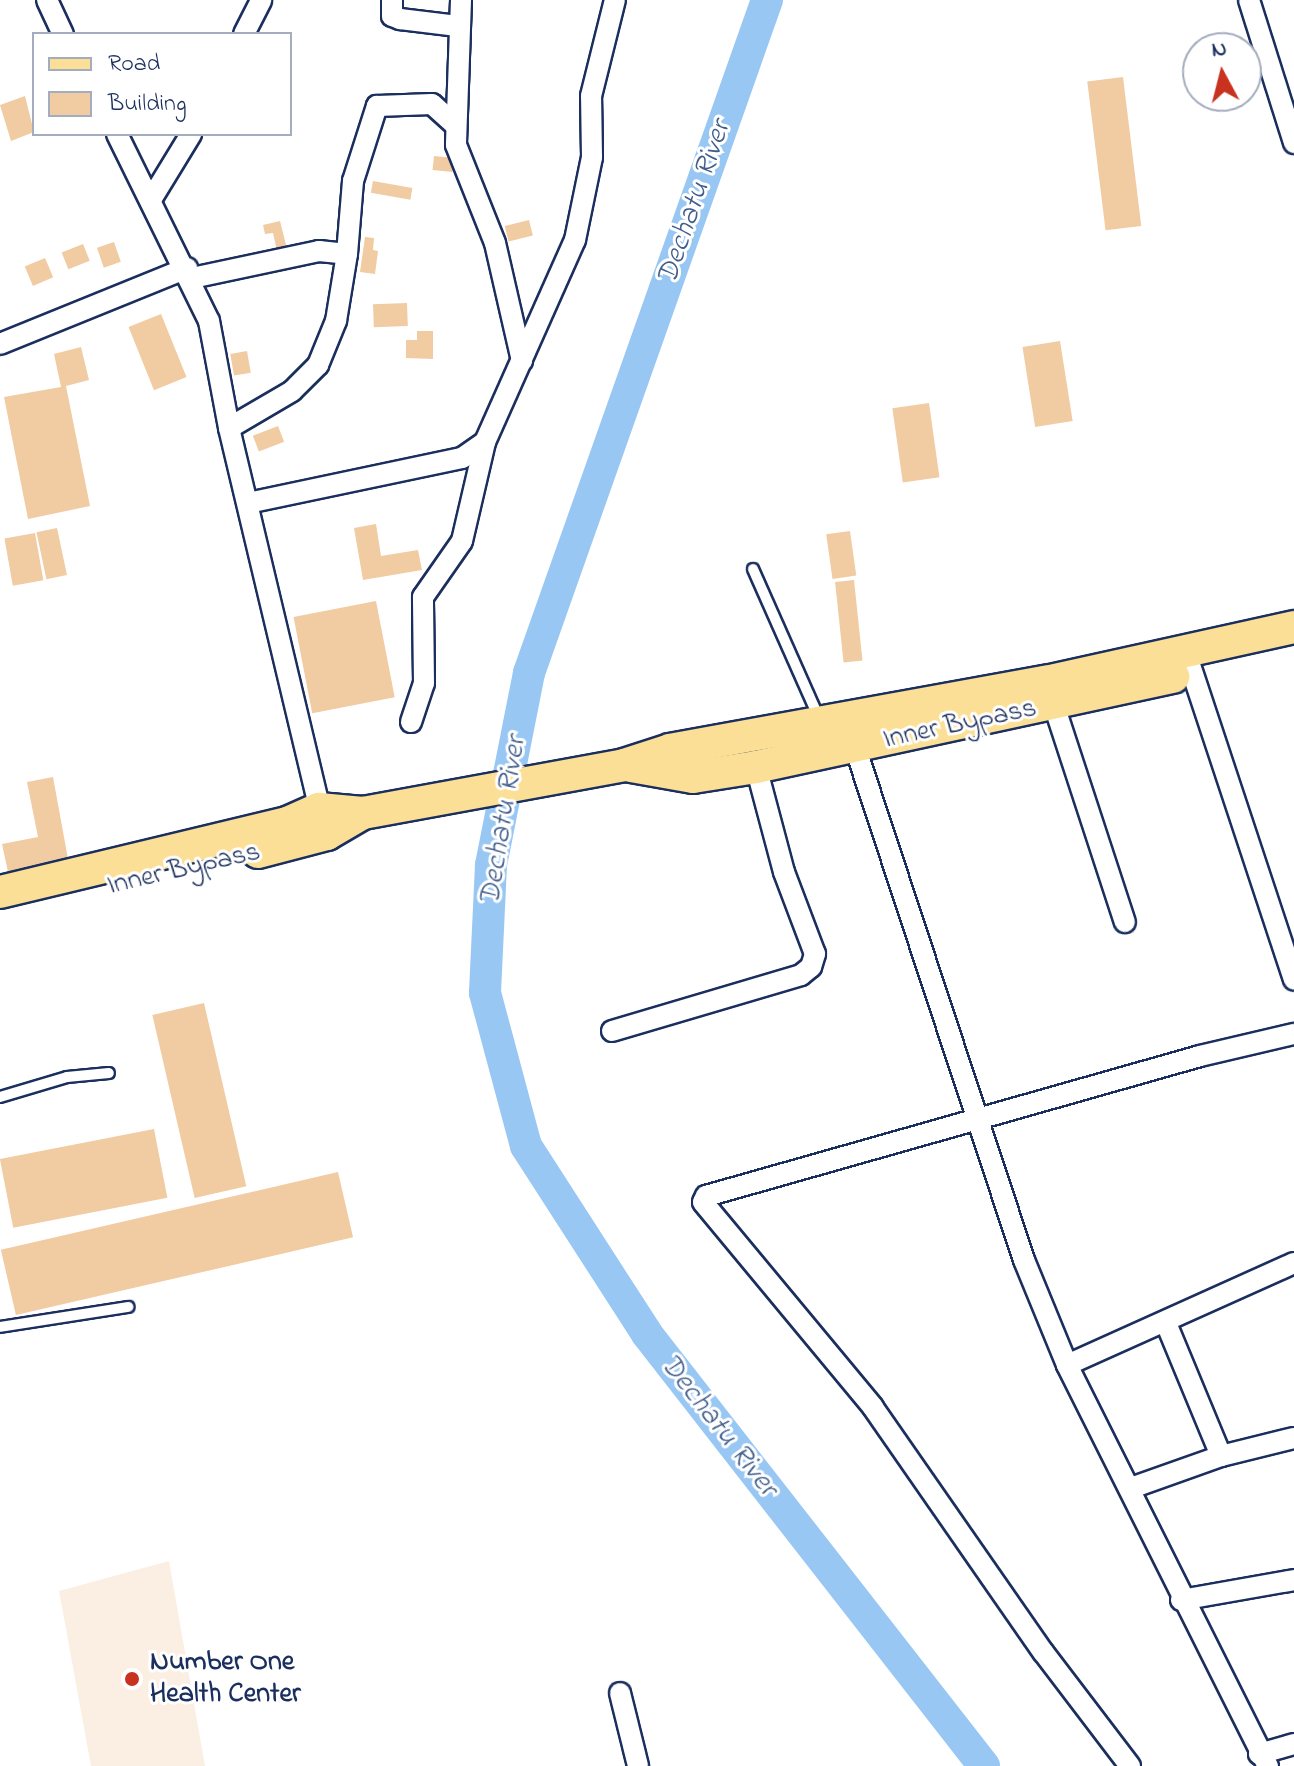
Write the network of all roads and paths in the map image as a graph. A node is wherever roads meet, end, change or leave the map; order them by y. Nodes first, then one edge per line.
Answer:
1 (47, 0) edge
2 (261, 0) edge
3 (392, 0) edge
4 (461, 0) edge
5 (615, 0) edge
6 (1249, 0) edge
7 (458, 26) junction
8 (62, 32) edge
9 (245, 32) edge
10 (455, 125) junction
11 (118, 136) edge
12 (190, 136) edge
13 (1294, 143) edge
14 (152, 198) junction
15 (347, 254) junction
16 (189, 273) junction
17 (0, 344) edge
18 (522, 361) junction
19 (229, 428) junction
20 (485, 442) junction
21 (451, 460) junction
22 (475, 484) junction
23 (248, 503) junction
24 (753, 569) dead end
25 (1294, 627) edge
26 (1294, 649) edge
27 (1190, 662) junction
28 (1050, 694) junction
29 (411, 722) dead end
30 (823, 725) junction
31 (855, 747) junction
32 (624, 765) junction
33 (756, 767) junction
34 (323, 822) junction
35 (0, 892) edge
36 (0, 912) edge
37 (1285, 920) edge
38 (1125, 922) dead end
39 (1294, 980) edge
40 (612, 1031) dead end
41 (1294, 1034) edge
42 (109, 1073) dead end
43 (0, 1097) edge
44 (977, 1120) junction
45 (1294, 1263) edge
46 (128, 1307) dead end
47 (1166, 1323) junction
48 (0, 1327) edge
49 (1067, 1365) junction
50 (1294, 1438) edge
51 (1221, 1456) junction
52 (1131, 1488) junction
53 (1294, 1580) edge
54 (1181, 1600) junction
55 (620, 1693) dead end
56 (1294, 1744) edge
57 (1264, 1760) edge
58 (638, 1766) edge
59 (1130, 1766) edge

1 - 8 street
2 - 9 street
3 - 7 street
4 - 7 street
5 - 18 street
6 - 13 street
7 - 10 street
10 - 15 street
10 - 18 street
11 - 14 street
12 - 14 street
14 - 16 street
15 - 16 street
15 - 19 street
16 - 17 street
16 - 19 street
18 - 20 street
19 - 23 street
20 - 21 street
20 - 22 street
21 - 22 street
21 - 23 street
22 - 29 street
23 - 34 street
24 - 30 lane
25 - 27 main road, Inner Bypass
26 - 27 main road, Inner Bypass
27 - 28 main road, Inner Bypass
27 - 37 street
28 - 30 main road, Inner Bypass
28 - 31 main road, Inner Bypass
28 - 38 street
30 - 32 main road, Inner Bypass
31 - 33 main road, Inner Bypass
31 - 44 street
32 - 33 main road, Inner Bypass
32 - 34 main road, Inner Bypass
33 - 40 street
34 - 35 main road, Inner Bypass
34 - 36 main road, Inner Bypass
37 - 39 street
41 - 44 street
42 - 43 lane
44 - 49 street
44 - 59 street
45 - 47 street
46 - 48 lane
47 - 49 street
47 - 51 street
49 - 52 street
50 - 51 street
51 - 52 street
52 - 54 street
53 - 54 street
54 - 57 street
55 - 58 street
56 - 57 street

